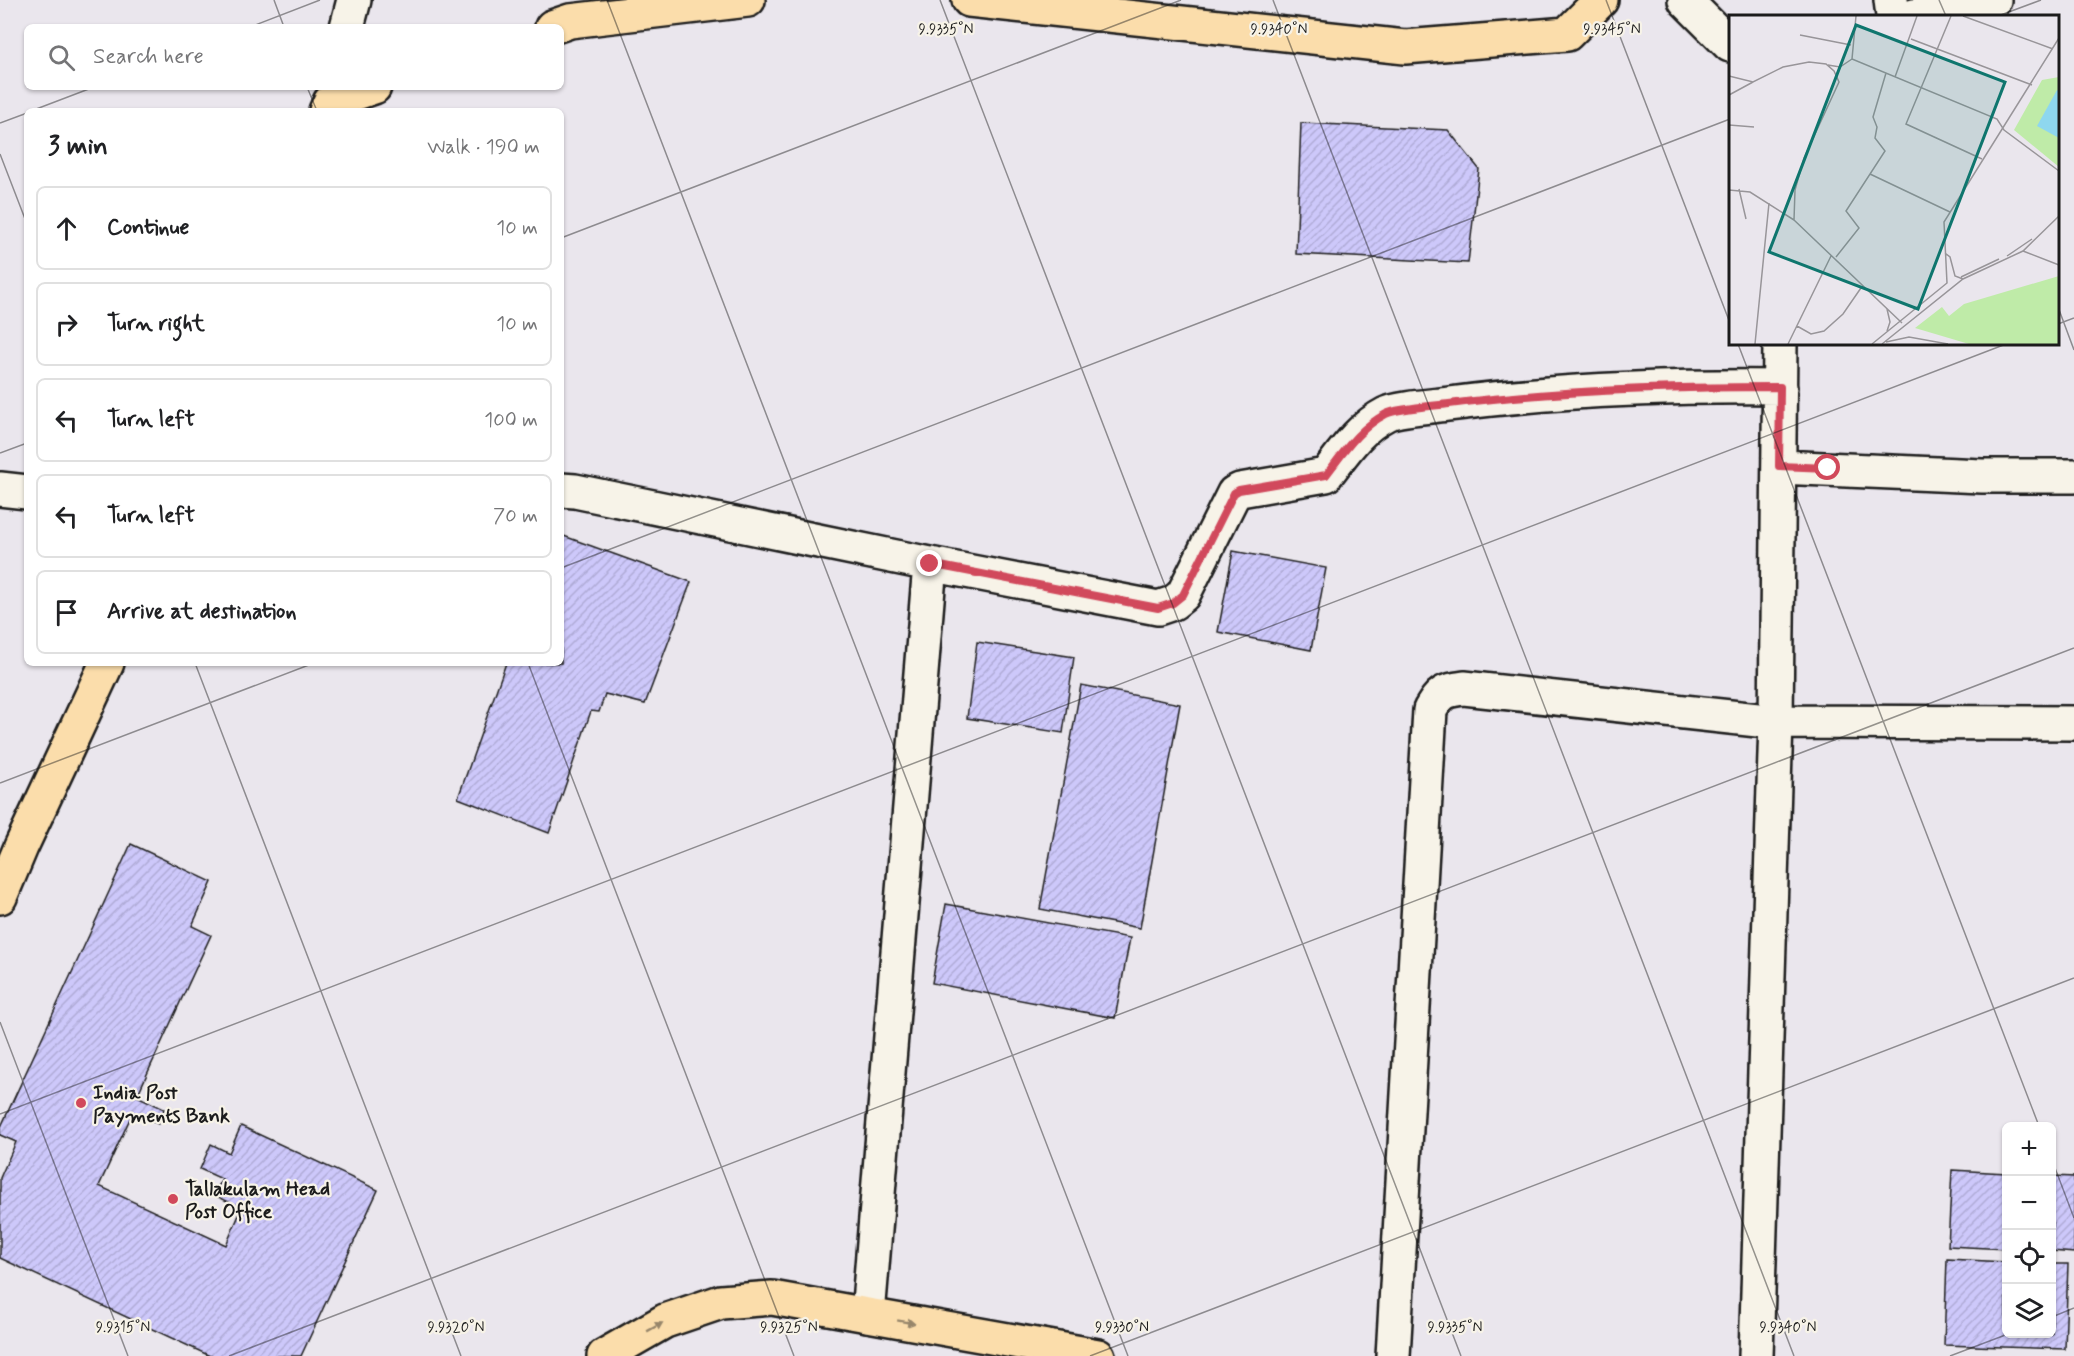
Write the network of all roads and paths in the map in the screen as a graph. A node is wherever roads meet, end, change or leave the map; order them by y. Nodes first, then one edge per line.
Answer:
1 (354, 0) edge
2 (748, 0) edge
3 (969, 0) edge
4 (1601, 0) edge
5 (1684, 0) edge
6 (1891, 0) edge
7 (1994, 0) edge
8 (1893, 15) edge
9 (1919, 15) edge
10 (348, 24) edge
11 (561, 24) edge
12 (1729, 43) edge
13 (364, 90) edge
14 (330, 100) edge
15 (1780, 345) edge
16 (1780, 387) junction
17 (1779, 466) junction
18 (2074, 476) edge
19 (0, 489) edge
20 (564, 490) edge
21 (24, 492) edge
22 (930, 564) junction
23 (105, 666) edge
24 (1776, 722) junction
25 (2074, 723) edge
26 (10, 844) edge
27 (0, 897) edge
28 (868, 1315) junction
29 (604, 1356) edge
30 (1098, 1356) edge
31 (1393, 1356) edge
32 (1756, 1356) edge

1 - 10 street
2 - 11 main road
3 - 4 main road
5 - 12 street
6 - 8 street
7 - 9 street
13 - 14 main road
15 - 16 street
16 - 17 street
16 - 22 street
17 - 18 street
17 - 24 street
19 - 21 street
20 - 22 street
22 - 28 street
23 - 26 main road
24 - 25 street
24 - 31 street
24 - 32 street
26 - 27 main road
29 -> 28 main road
28 -> 30 main road

